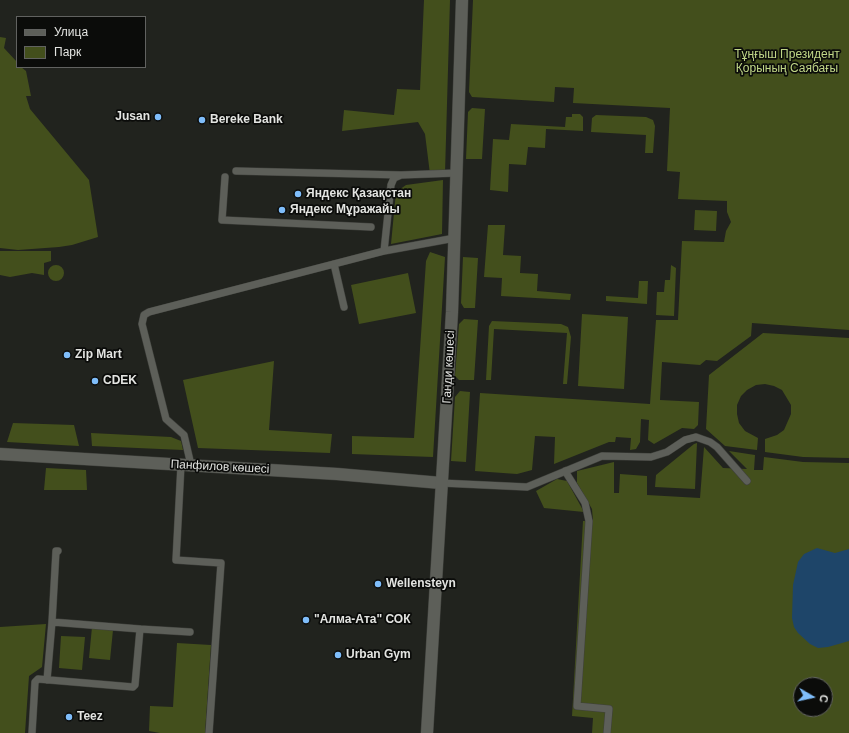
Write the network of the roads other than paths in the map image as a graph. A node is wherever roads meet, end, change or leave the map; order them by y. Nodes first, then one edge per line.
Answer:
1 (462, 0) edge
2 (236, 171) dead end
3 (457, 173) junction
4 (401, 175) junction
5 (225, 177) dead end
6 (371, 227) dead end
7 (455, 238) junction
8 (384, 251) junction
9 (334, 264) junction
10 (344, 307) dead end
11 (0, 454) edge
12 (186, 465) junction
13 (565, 471) junction
14 (747, 481) dead end
15 (441, 483) junction
16 (57, 552) dead end
17 (52, 622) junction
18 (140, 629) junction
19 (190, 632) dead end
20 (47, 680) junction
21 (32, 733) edge
22 (210, 733) edge
23 (427, 733) edge
24 (608, 733) edge

1 - 3 street, Ганди көшесі
2 - 4 lane
3 - 4 lane
3 - 7 street, Ганди көшесі
4 - 8 lane
5 - 6 lane
7 - 8 lane
7 - 15 street, Ганди көшесі
8 - 9 lane
9 - 10 lane
9 - 12 lane
11 - 12 street, Панфилов көшесі
12 - 15 street, Панфилов көшесі
12 - 22 lane
13 - 14 lane
13 - 15 lane
13 - 24 lane
15 - 23 street, Ганди көшесі
16 - 17 lane
17 - 18 lane
17 - 20 lane
18 - 19 lane
18 - 20 lane
20 - 21 lane

